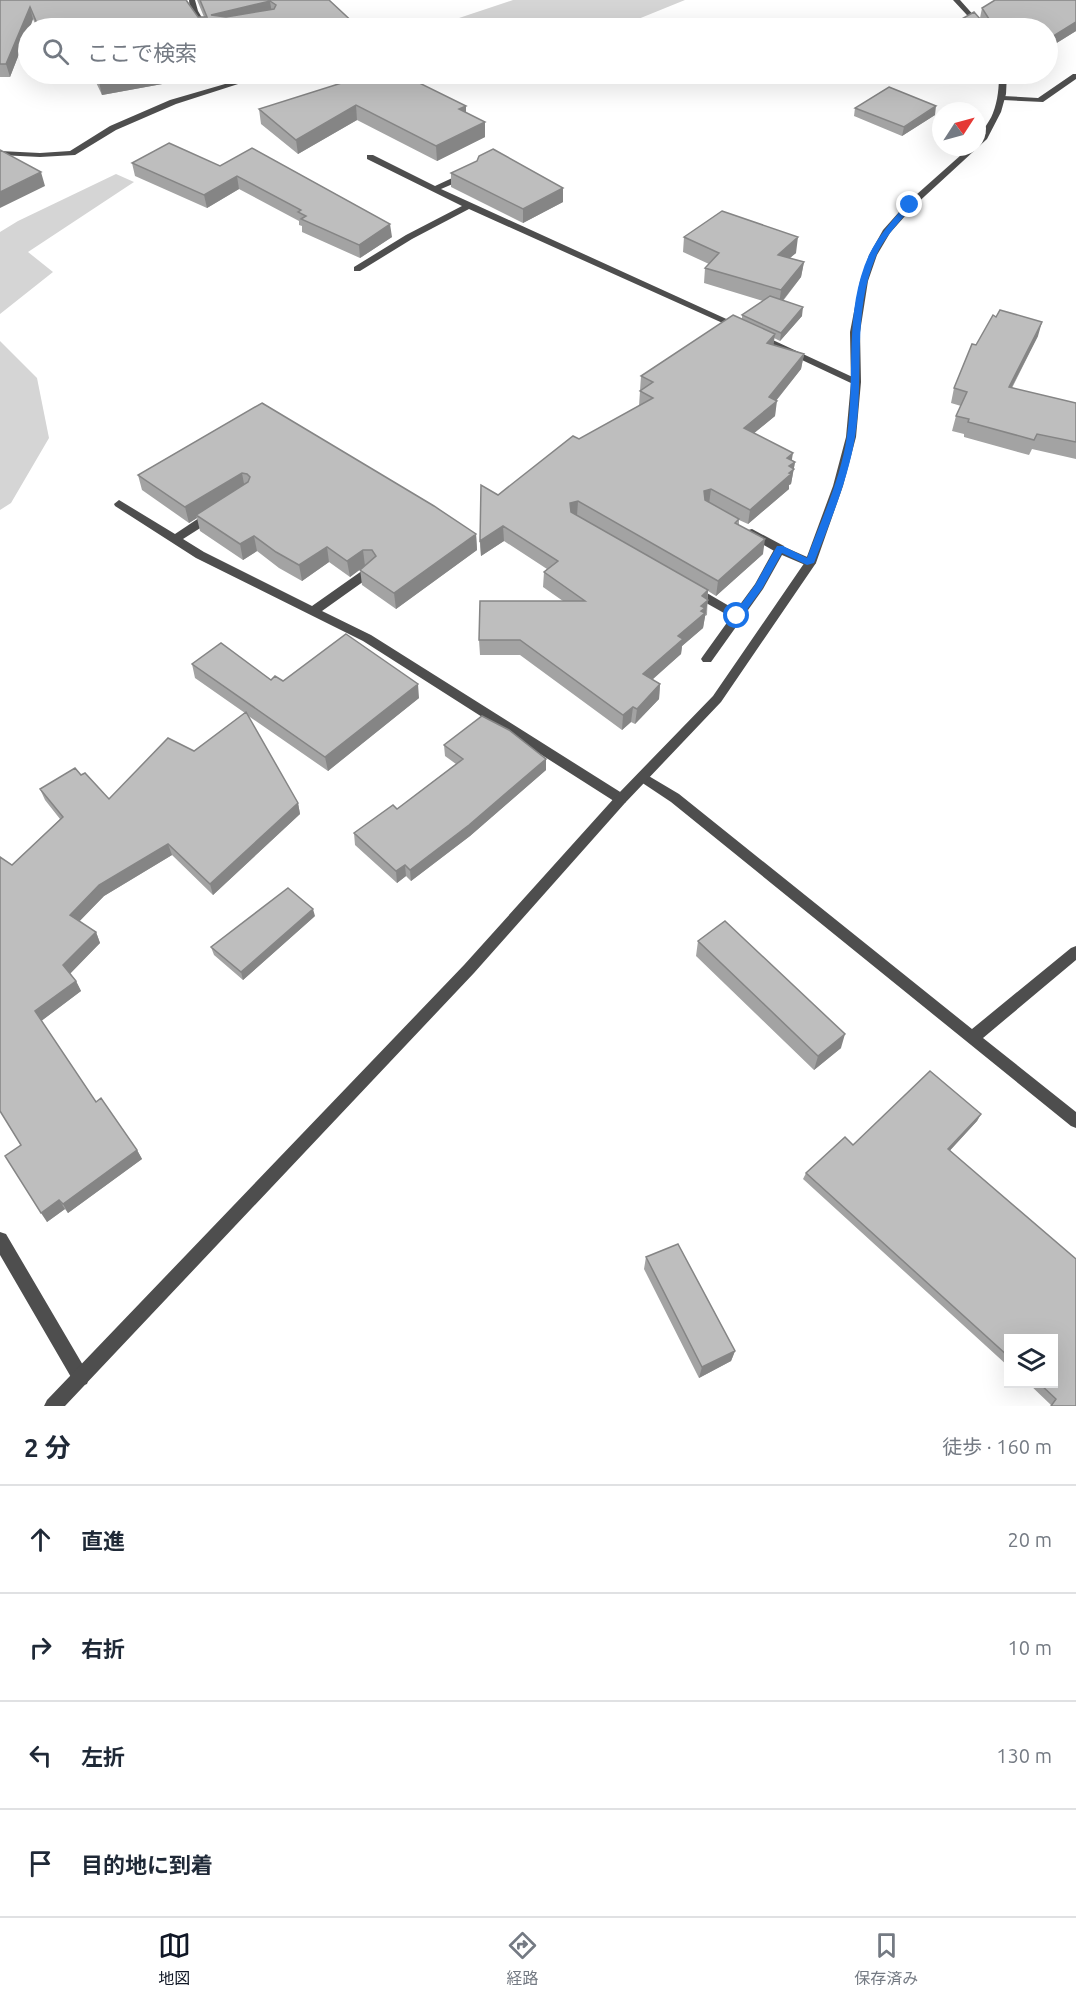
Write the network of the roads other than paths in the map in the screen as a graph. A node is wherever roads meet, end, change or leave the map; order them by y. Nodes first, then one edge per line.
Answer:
1 (192, 0) edge
2 (956, 0) edge
3 (199, 18) edge
4 (973, 18) edge
5 (1076, 76) edge
6 (218, 84) edge
7 (1003, 84) edge
8 (1003, 98) junction
9 (986, 133) edge
10 (0, 153) edge
11 (965, 156) edge
12 (370, 157) dead end
13 (474, 171) edge
14 (435, 189) junction
15 (469, 206) junction
16 (357, 269) dead end
17 (856, 382) junction
18 (119, 504) dead end
19 (219, 511) edge
20 (739, 527) edge
21 (175, 539) junction
22 (780, 549) junction
23 (810, 563) junction
24 (370, 571) edge
25 (688, 588) edge
26 (313, 611) junction
27 (737, 616) junction
28 (707, 659) dead end
29 (642, 777) junction
30 (621, 799) junction
31 (1076, 952) edge
32 (972, 1038) junction
33 (1076, 1121) edge
34 (0, 1240) edge
35 (81, 1378) junction
36 (53, 1406) edge

1 - 3 street
2 - 4 street
5 - 8 street
6 - 10 street
7 - 8 street
8 - 9 street
11 - 17 street
12 - 14 street
13 - 14 street
14 - 15 street
15 - 16 street
15 - 17 street
17 - 23 street
18 - 21 street
19 - 21 street
20 - 22 street
21 - 26 street
22 - 23 street
22 - 27 street
23 - 29 street
24 - 26 street
25 - 27 street
26 - 30 street
27 - 28 street
29 - 30 street
29 - 32 street
30 - 35 street
31 - 32 street
32 - 33 street
34 - 35 street
35 - 36 street

